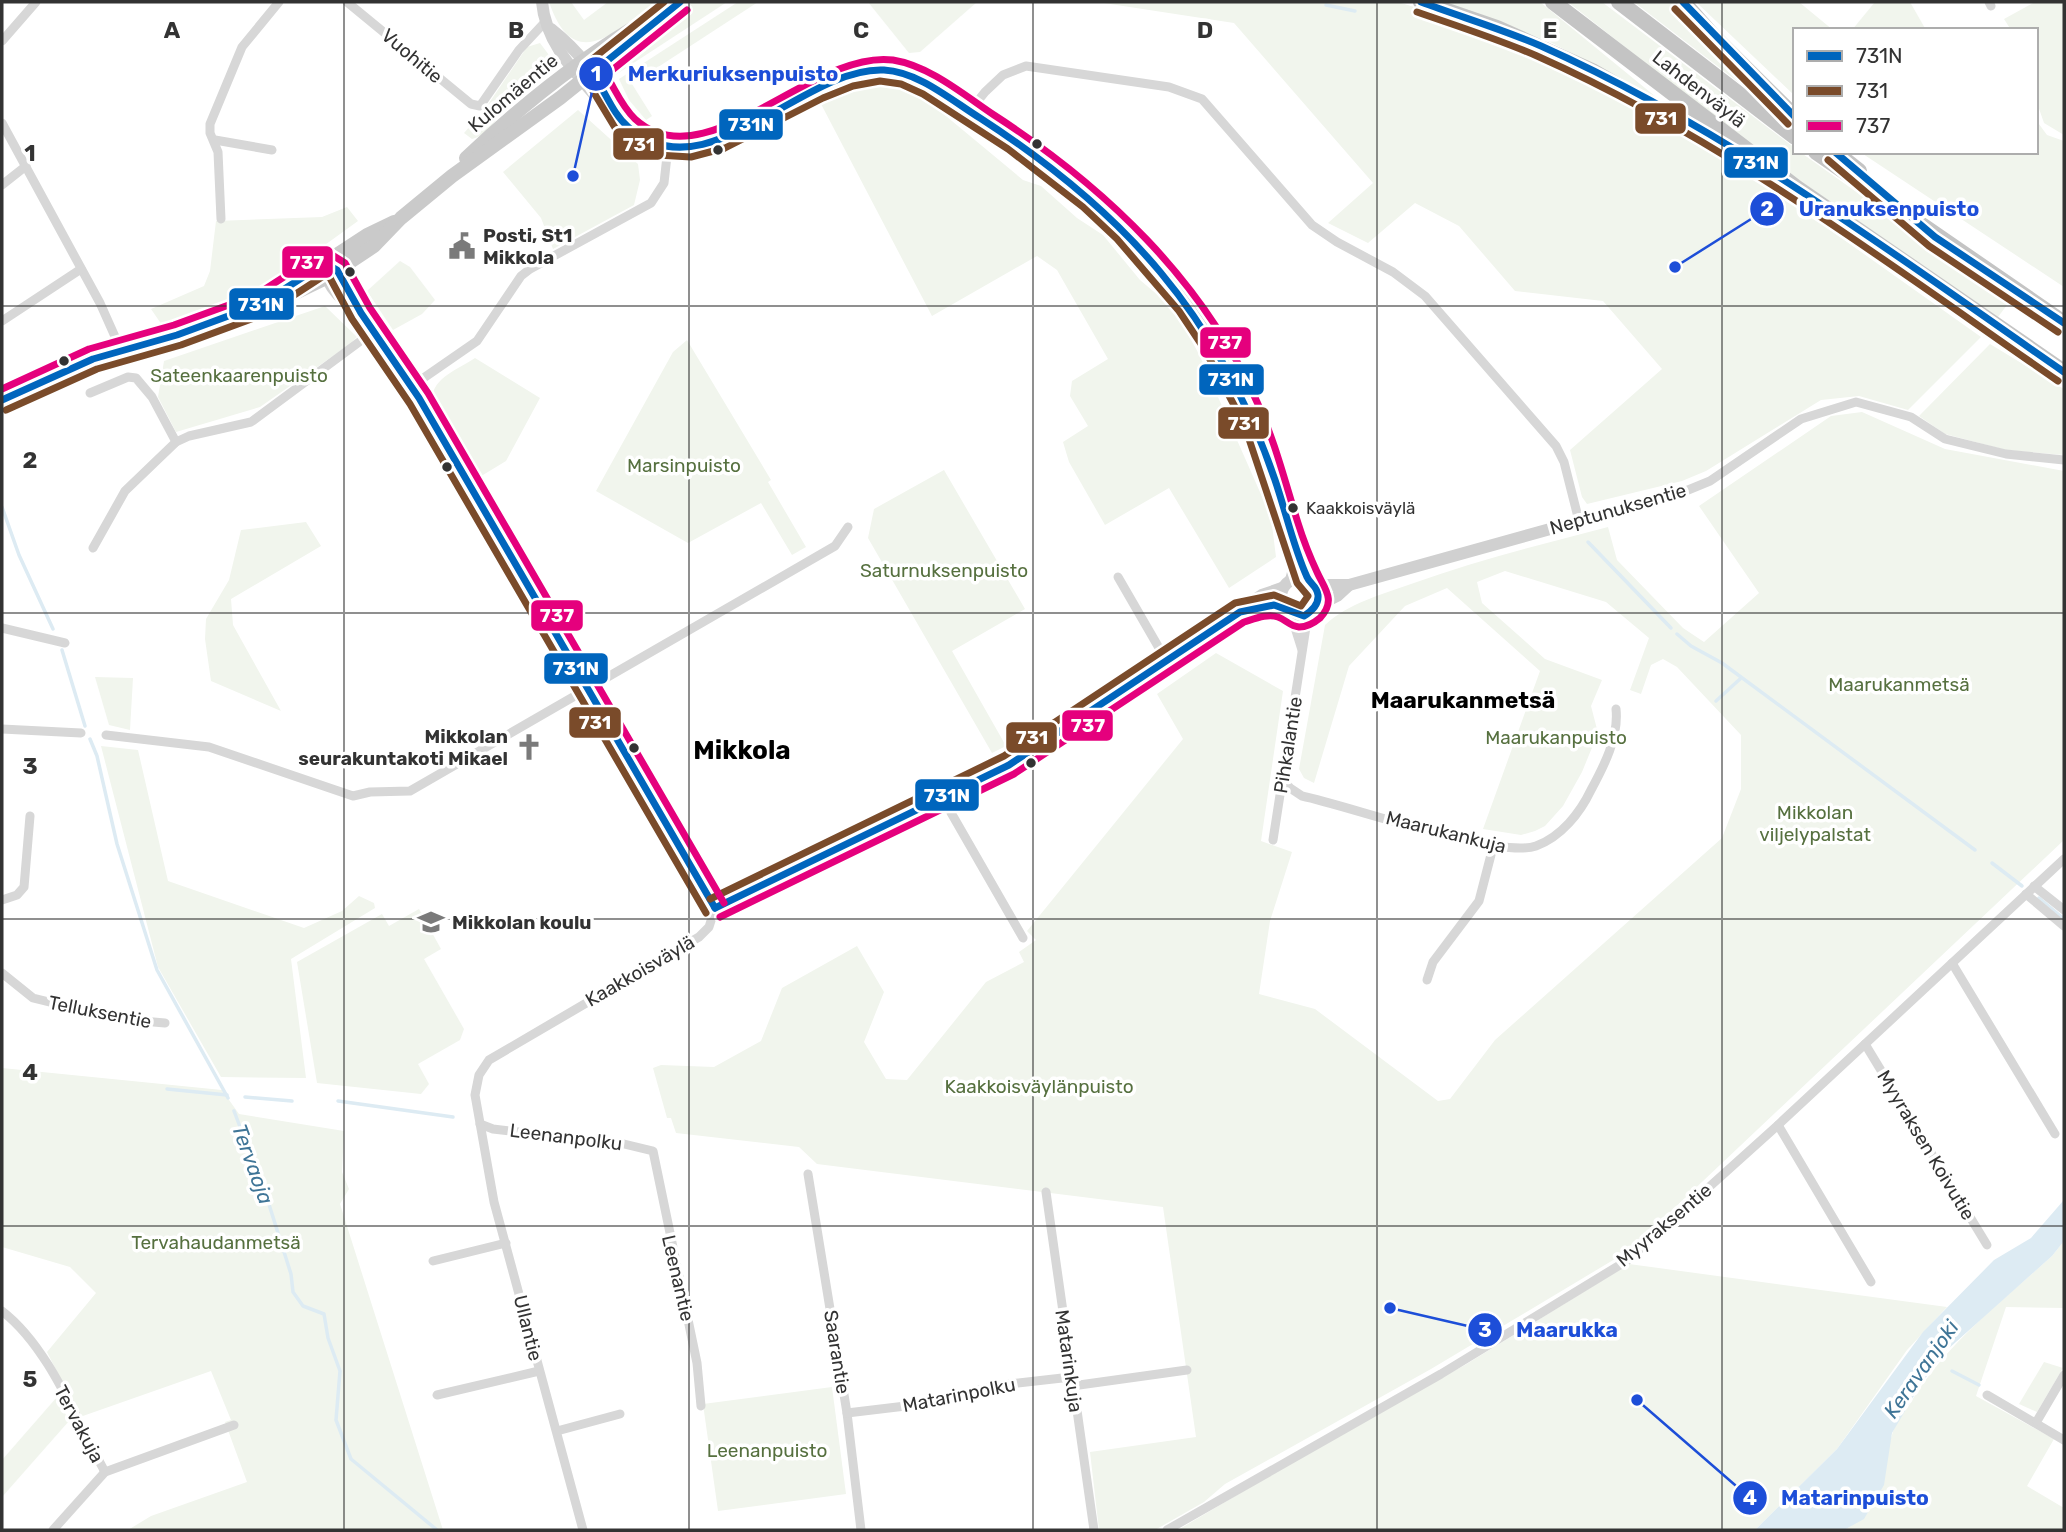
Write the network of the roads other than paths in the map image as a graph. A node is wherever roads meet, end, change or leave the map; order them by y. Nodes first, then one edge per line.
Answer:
1 (36, 2) edge
2 (279, 2) edge
3 (347, 2) edge
4 (542, 2) edge
5 (1421, 2) edge
6 (1553, 2) edge
7 (1619, 2) edge
8 (1683, 2) edge
9 (678, 3) edge
10 (548, 25) junction
11 (2, 41) edge
12 (582, 71) junction
13 (969, 112) junction
14 (1793, 115) edge
15 (2, 123) edge
16 (1793, 135) edge
17 (215, 140) junction
18 (667, 147) junction
19 (272, 150) dead end
20 (1818, 154) edge
21 (1837, 154) edge
22 (26, 166) junction
23 (2, 185) edge
24 (1797, 188) junction
25 (221, 219) dead end
26 (1935, 237) junction
27 (81, 269) junction
28 (329, 270) junction
29 (2, 321) edge
30 (2064, 323) edge
31 (374, 331) junction
32 (121, 350) junction
33 (2064, 372) edge
34 (412, 386) junction
35 (90, 393) dead end
36 (2, 400) edge
37 (176, 442) junction
38 (2064, 460) edge
39 (1579, 521) junction
40 (848, 527) dead end
41 (1293, 540) junction
42 (93, 548) dead end
43 (1118, 577) dead end
44 (1311, 582) junction
45 (1287, 584) junction
46 (1349, 585) junction
47 (1312, 610) junction
48 (1287, 611) junction
49 (1240, 612) junction
50 (2, 628) edge
51 (65, 643) dead end
52 (1302, 650) junction
53 (1166, 660) junction
54 (586, 690) junction
55 (1616, 709) dead end
56 (2, 729) edge
57 (81, 733) dead end
58 (106, 735) dead end
59 (1282, 778) junction
60 (942, 797) junction
61 (30, 816) dead end
62 (1273, 840) dead end
63 (1493, 847) junction
64 (2064, 859) edge
65 (2034, 887) junction
66 (2026, 894) junction
67 (2, 900) edge
68 (715, 908) junction
69 (2064, 910) edge
70 (2064, 926) edge
71 (1023, 938) dead end
72 (1952, 963) junction
73 (2, 973) edge
74 (1427, 980) dead end
75 (165, 1023) dead end
76 (1866, 1044) junction
77 (480, 1124) junction
78 (1778, 1125) junction
79 (2055, 1134) dead end
80 (653, 1151) joint
81 (808, 1174) dead end
82 (1046, 1192) dead end
83 (506, 1243) junction
84 (1987, 1245) dead end
85 (433, 1261) dead end
86 (1871, 1282) dead end
87 (2, 1311) edge
88 (1187, 1370) dead end
89 (539, 1371) junction
90 (2064, 1375) edge
91 (1072, 1382) junction
92 (437, 1395) dead end
93 (1987, 1395) dead end
94 (701, 1406) dead end
95 (847, 1413) junction
96 (620, 1414) dead end
97 (2037, 1421) junction
98 (234, 1425) dead end
99 (556, 1431) junction
100 (2064, 1440) edge
101 (105, 1472) junction
102 (54, 1530) edge
103 (583, 1530) edge
104 (862, 1530) edge
105 (1094, 1530) edge
106 (1167, 1530) edge

1 - 11 street
2 - 17 street
3 - 10 street, Vuohitie
4 - 10 street
5 - 24 highway
6 - 24 highway, Lahdenväylä
7 - 16 highway, Lahdenväylä
8 - 14 highway
9 - 12 main road, Kulomäentie
10 - 12 street
12 - 18 street
12 - 28 main road, Kulomäentie
13 - 18 street
13 - 39 street
13 - 41 street
15 - 22 street
17 - 19 street
17 - 25 street
18 - 34 street
20 - 26 highway
21 - 26 highway
22 - 23 street
22 - 27 street
24 - 33 highway, Lahdenväylä
26 - 30 highway
27 - 29 street
27 - 32 street
28 - 31 street
28 - 32 main road, Kulomäentie
31 - 34 street
31 - 37 street
32 - 36 main road, Kulomäentie
34 - 54 street
35 - 37 street
37 - 42 street
38 - 39 street, Neptunuksentie
39 - 46 street, Neptunuksentie
40 - 54 street
41 - 44 street
41 - 45 street
43 - 53 street
44 - 45 street, Neptunuksentie
44 - 46 street, Neptunuksentie
44 - 47 street
45 - 48 street
45 - 49 street
46 - 47 street, Neptunuksentie
47 - 48 street
47 - 52 street, Pihkalantie
48 - 49 street
48 - 52 street, Pihkalantie
49 - 53 street
50 - 51 street
52 - 59 street, Pihkalantie
53 - 60 street
54 - 58 street
54 - 68 street
55 - 63 street, Maarukankuja
56 - 57 street
59 - 62 street, Pihkalantie
59 - 63 street, Maarukankuja
60 - 68 street
60 - 71 street
61 - 67 street
63 - 74 street
64 - 65 street, Myyraksentie
65 - 66 street, Myyraksentie
65 - 69 street
66 - 70 street
66 - 72 street, Myyraksentie
68 - 77 street, Kaakkoisväylä
72 - 76 street, Myyraksentie
72 - 79 street
73 - 75 street, Telluksentie
76 - 78 street, Myyraksentie
76 - 84 street, Myyraksen Koivutie
77 - 80 street, Leenanpolku
77 - 83 street, Ullantie
78 - 86 street
78 - 106 street, Myyraksentie
80 - 94 street, Leenantie
81 - 95 street, Saarantie
82 - 91 street, Matarinkuja
83 - 85 street
83 - 89 street, Ullantie
87 - 101 street, Tervakuja
88 - 91 street, Matarinpolku
89 - 92 street
89 - 99 street, Ullantie
90 - 97 street
91 - 95 street, Matarinpolku
91 - 105 street, Matarinkuja
93 - 97 street
95 - 104 street, Saarantie
96 - 99 street
97 - 100 street
98 - 101 street
99 - 103 street, Ullantie
101 - 102 street

